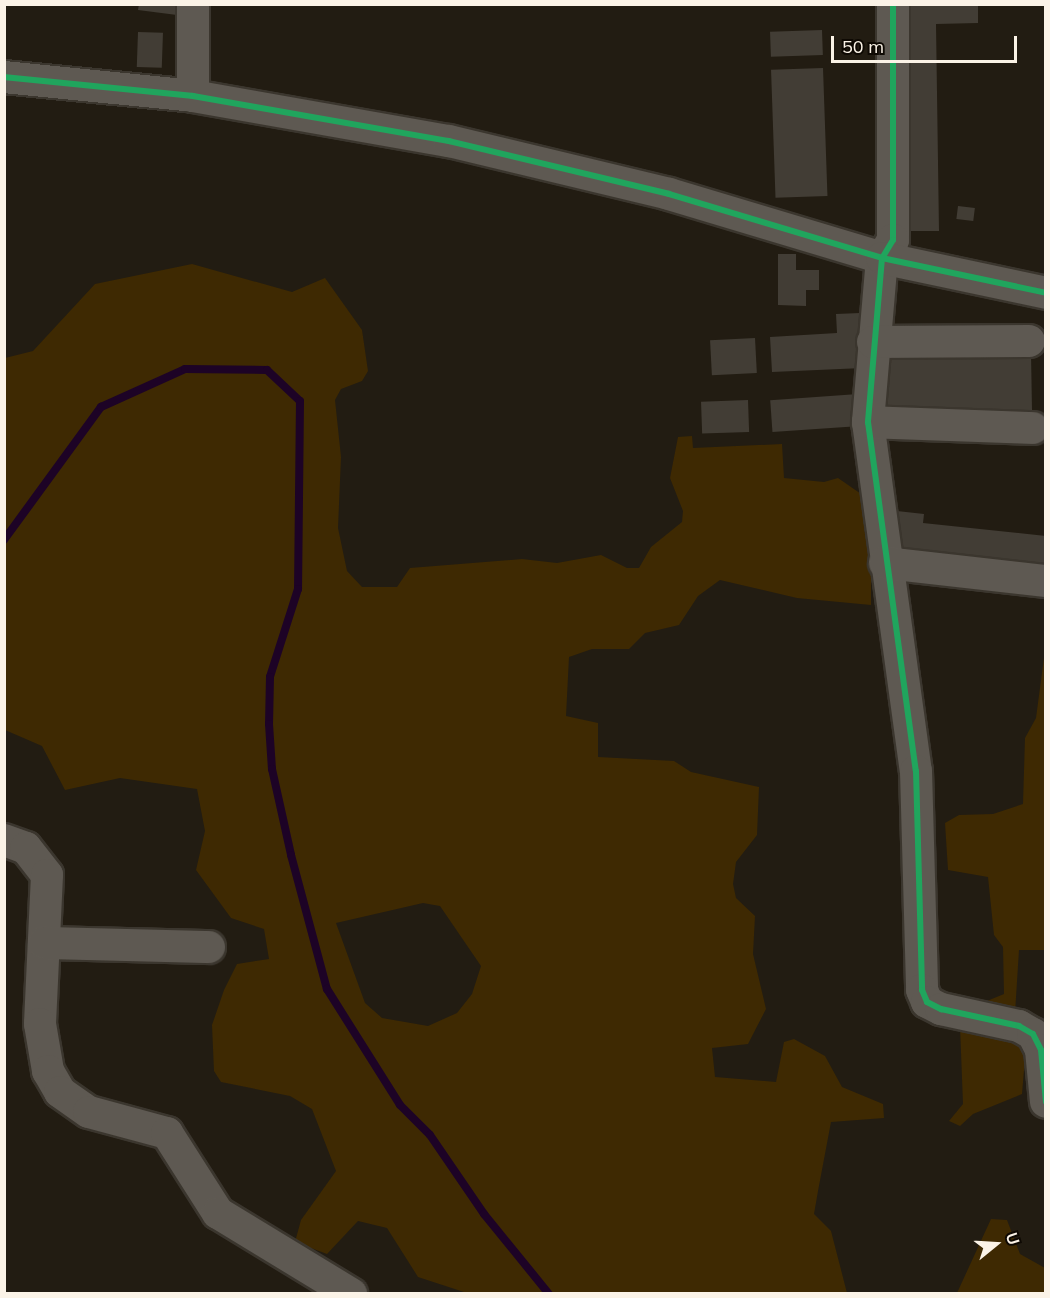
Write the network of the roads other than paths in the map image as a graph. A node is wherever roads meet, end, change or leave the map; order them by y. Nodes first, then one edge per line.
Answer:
1 (193, 4) edge
2 (893, 4) edge
3 (4, 77) edge
4 (193, 96) junction
5 (882, 258) junction
6 (1046, 293) edge
7 (1029, 341) dead end
8 (873, 342) junction
9 (868, 422) junction
10 (1034, 428) dead end
11 (885, 563) junction
12 (1046, 581) edge
13 (4, 840) edge
14 (44, 943) junction
15 (209, 947) dead end
16 (1046, 1102) edge
17 (351, 1293) edge

1 - 4 street
2 - 5 street
3 - 4 street
4 - 5 street
5 - 6 street
5 - 8 street
7 - 8 street
8 - 9 street
9 - 10 street
9 - 11 street
11 - 12 street
11 - 16 street
13 - 14 street
14 - 15 street
14 - 17 street

